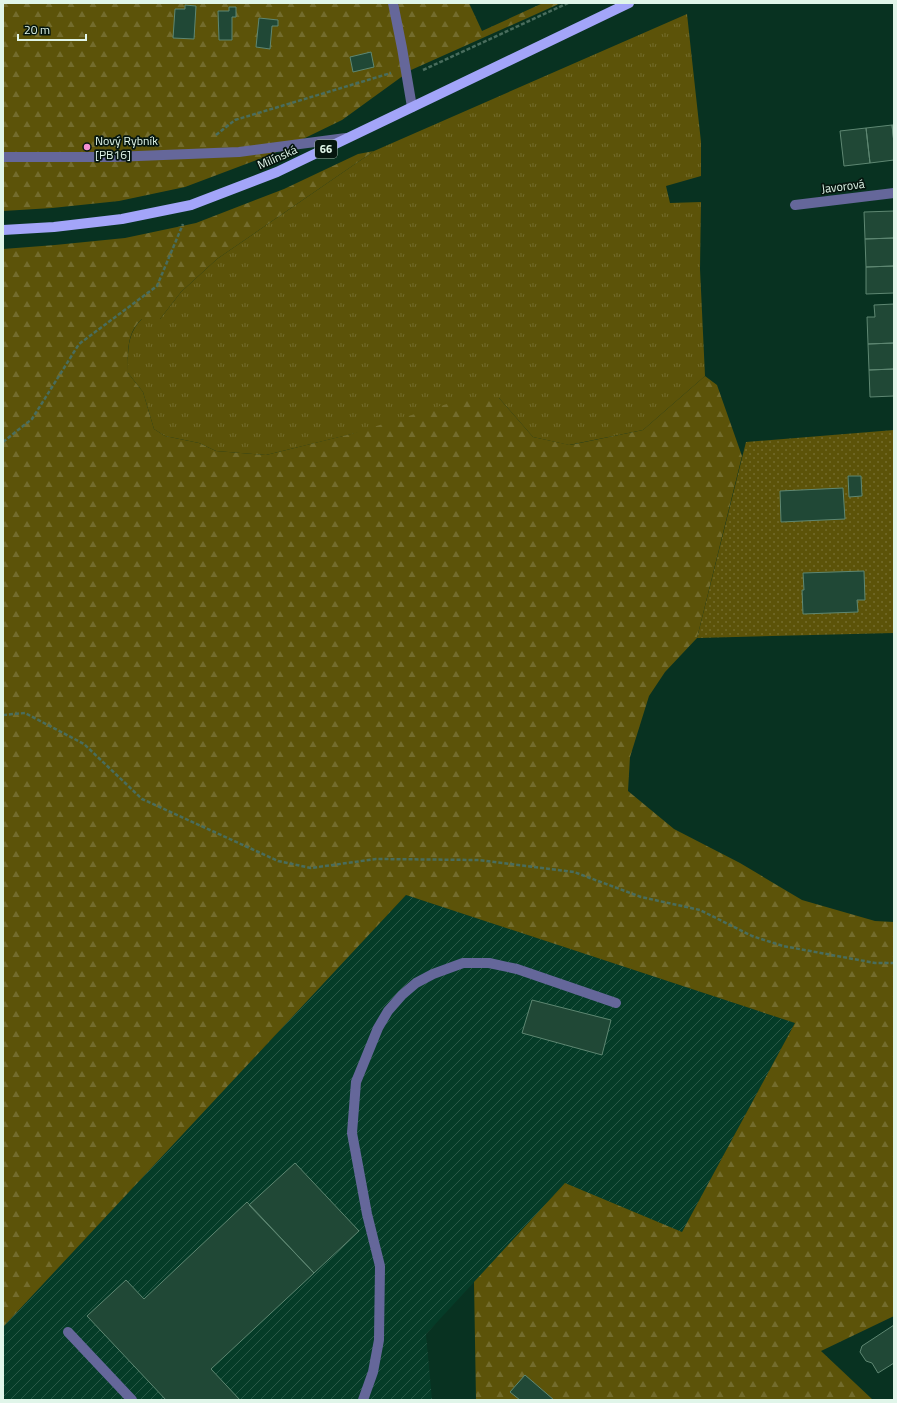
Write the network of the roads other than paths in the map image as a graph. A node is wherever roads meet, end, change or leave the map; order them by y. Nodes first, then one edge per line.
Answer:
1 (393, 3) edge
2 (629, 3) edge
3 (412, 107) junction
4 (350, 137) junction
5 (3, 157) edge
6 (894, 193) edge
7 (795, 205) dead end
8 (3, 230) edge
9 (616, 1003) dead end
10 (68, 1332) dead end
11 (132, 1400) edge
12 (363, 1400) edge

1 - 3 street
2 - 3 main road, Milínská / 66
3 - 4 main road, Milínská / 66
4 - 5 street
4 - 8 main road, Milínská / 66
6 - 7 street, Javorová
9 - 12 street
10 - 11 street

